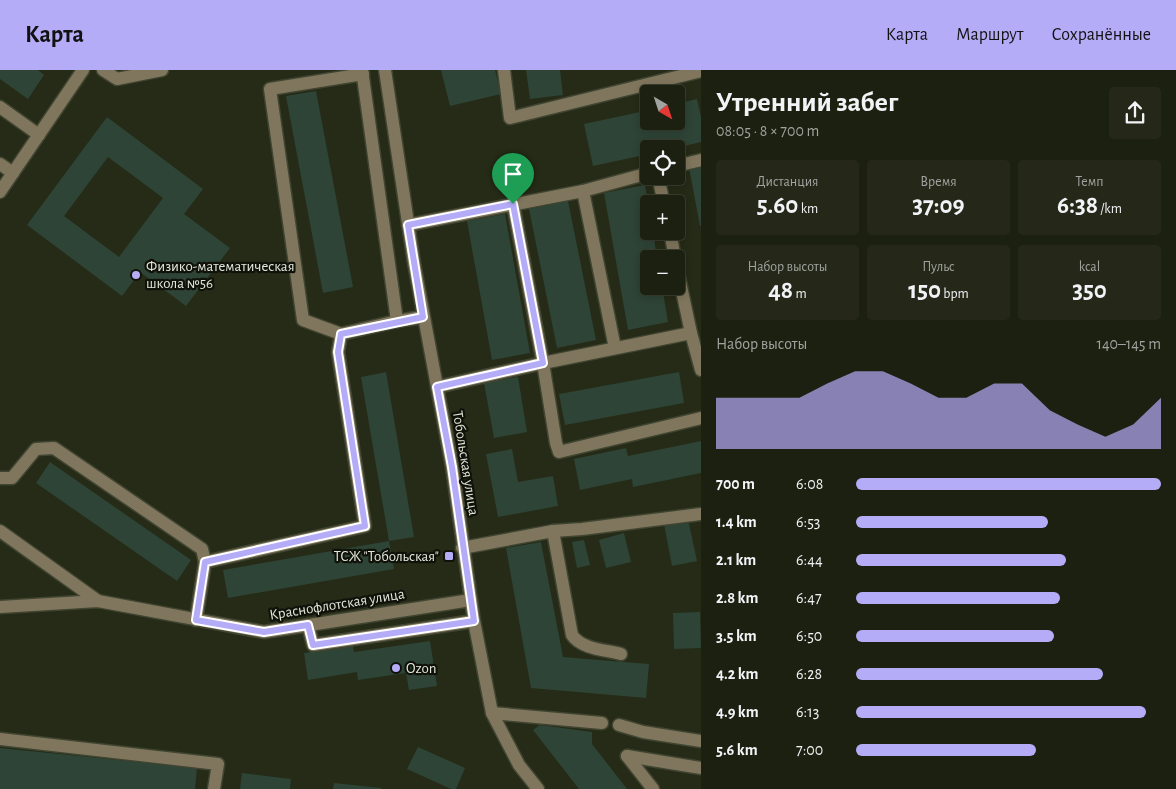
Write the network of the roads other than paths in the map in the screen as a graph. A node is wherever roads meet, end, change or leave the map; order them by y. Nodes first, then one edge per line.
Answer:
1 (83, 70) edge
2 (103, 70) edge
3 (162, 70) edge
4 (385, 70) edge
5 (504, 70) edge
6 (701, 71) edge
7 (362, 72) edge
8 (0, 107) edge
9 (39, 135) junction
10 (701, 160) edge
11 (0, 164) edge
12 (685, 164) edge
13 (13, 173) junction
14 (640, 175) edge
15 (583, 191) junction
16 (0, 192) edge
17 (513, 204) junction
18 (408, 225) junction
19 (683, 295) edge
20 (423, 317) junction
21 (397, 321) junction
22 (691, 333) junction
23 (341, 334) junction
24 (615, 348) junction
25 (543, 363) junction
26 (701, 370) edge
27 (437, 387) junction
28 (701, 418) edge
29 (0, 478) edge
30 (701, 514) edge
31 (0, 531) edge
32 (553, 531) junction
33 (462, 548) junction
34 (205, 562) junction
35 (470, 600) junction
36 (98, 601) junction
37 (0, 607) edge
38 (196, 620) junction
39 (474, 621) junction
40 (308, 625) junction
41 (621, 654) dead end
42 (492, 713) junction
43 (602, 723) dead end
44 (619, 725) dead end
45 (0, 739) edge
46 (701, 741) edge
47 (701, 768) edge
48 (214, 789) edge
49 (538, 789) edge
50 (653, 789) edge

1 - 9 street
2 - 3 street
4 - 18 street, Тобольская улица
5 - 6 street
7 - 21 street
7 - 23 street
8 - 9 street
9 - 13 street
10 - 12 street
11 - 13 street
13 - 16 street
14 - 15 street
15 - 17 street
15 - 24 street
17 - 18 street
17 - 25 street
18 - 20 street, Тобольская улица
19 - 22 street
20 - 21 street
20 - 27 street, Тобольская улица
21 - 23 street
22 - 24 street
22 - 26 street
23 - 34 street
24 - 25 street
25 - 27 street
25 - 28 street
27 - 33 street, Тобольская улица
29 - 34 street
30 - 32 street
31 - 36 street
32 - 33 street
32 - 41 street
33 - 35 street, Тобольская улица
34 - 38 street
35 - 39 street, Тобольская улица
35 - 40 street, Краснофлотская улица
36 - 37 street, Краснофлотская улица
36 - 38 street, Краснофлотская улица
38 - 40 street, Краснофлотская улица
39 - 40 street
39 - 42 street, Тобольская улица
42 - 43 street
42 - 49 street, Тобольская улица
44 - 46 street
45 - 48 street
47 - 50 street

